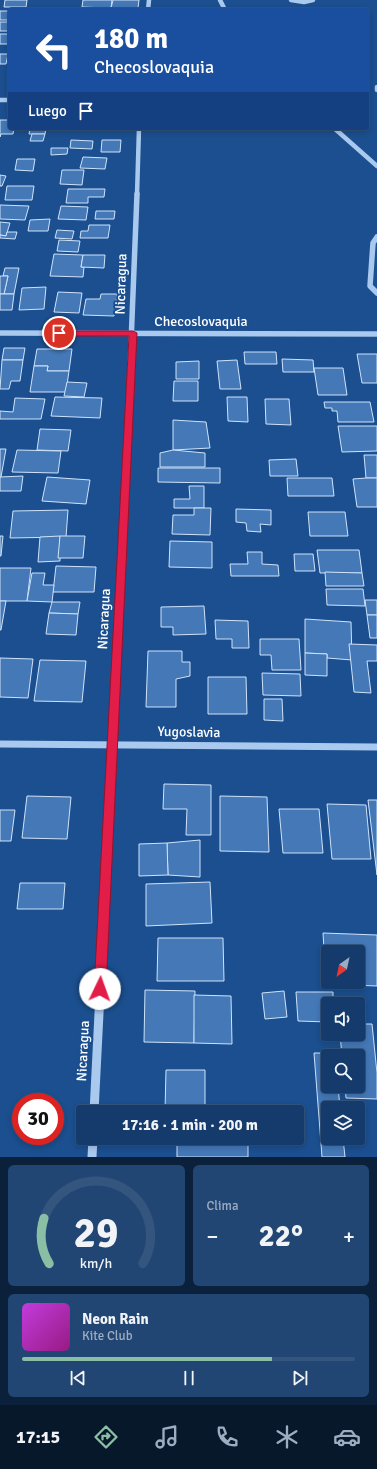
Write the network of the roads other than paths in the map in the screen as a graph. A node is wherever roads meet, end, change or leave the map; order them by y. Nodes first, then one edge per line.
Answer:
1 (292, 0) edge
2 (313, 0) edge
3 (139, 130) edge
4 (336, 130) edge
5 (377, 166) edge
6 (377, 237) edge
7 (375, 255) edge
8 (377, 293) edge
9 (0, 333) edge
10 (133, 333) junction
11 (377, 334) edge
12 (0, 744) edge
13 (111, 744) junction
14 (377, 747) edge
15 (94, 1105) edge
16 (93, 1145) edge
17 (92, 1157) edge

1 - 2 street
3 - 10 street, Nicaragua
4 - 5 street
6 - 7 street
7 - 8 street
9 - 10 street, Checoslovaquia
10 - 11 street, Checoslovaquia
10 - 13 street, Nicaragua
12 - 13 street, Yugoslavia
13 - 14 street, Yugoslavia
13 - 15 street, Nicaragua
16 - 17 street

